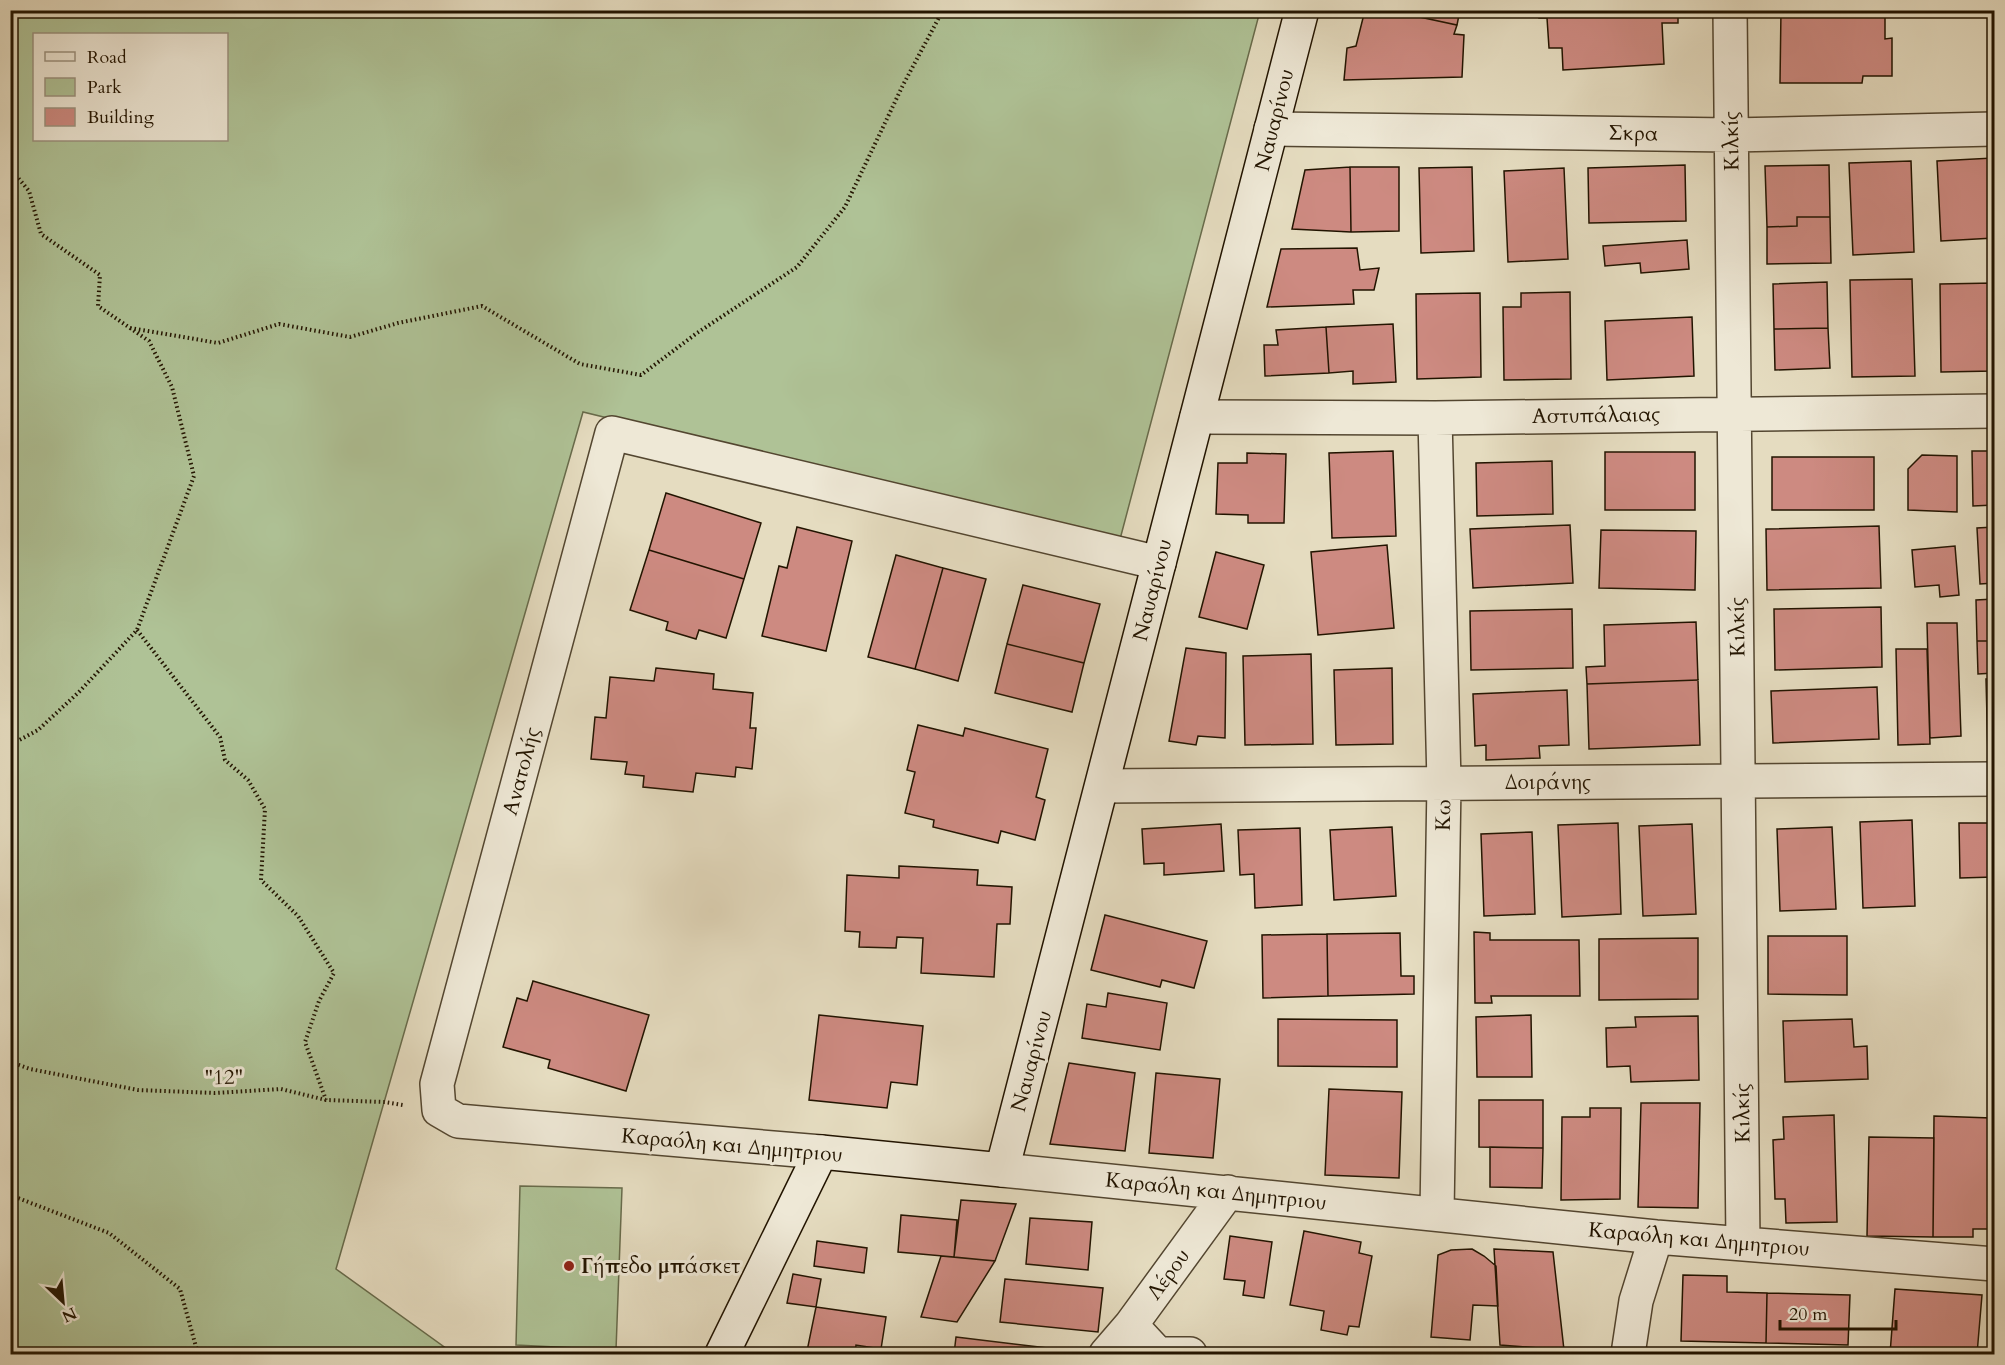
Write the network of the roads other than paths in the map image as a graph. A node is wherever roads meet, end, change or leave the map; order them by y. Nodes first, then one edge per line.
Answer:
1 (1302, 10) edge
2 (1730, 10) edge
3 (1271, 129) junction
4 (1995, 129) edge
5 (1731, 135) junction
6 (1995, 411) edge
7 (1734, 413) junction
8 (1197, 417) junction
9 (1435, 418) junction
10 (1159, 563) junction
11 (1995, 779) edge
12 (1738, 781) junction
13 (1444, 783) junction
14 (1102, 786) junction
15 (439, 1110) joint
16 (821, 1152) junction
17 (1002, 1170) junction
18 (1228, 1192) junction
19 (1437, 1213) junction
20 (1656, 1237) junction
21 (1743, 1243) junction
22 (1995, 1264) edge
23 (1131, 1325) junction
24 (722, 1354) edge
25 (1106, 1354) edge
26 (1190, 1354) edge
27 (1628, 1354) edge

1 - 3 street, Ναυαρίνου
2 - 5 street, Κιλκίς
3 - 5 street, Σκρα
3 - 8 street, Ναυαρίνου
4 - 5 street, Σκρα
5 - 7 street, Κιλκίς
6 - 7 street, Αστυπάλαιας
7 - 9 street, Αστυπάλαιας
7 - 12 street, Κιλκίς
8 - 9 street, Αστυπάλαιας
8 - 10 street, Ναυαρίνου
9 - 13 street, Κω
10 - 14 street, Ναυαρίνου
10 - 15 street, Ανατολής
11 - 12 street, Δοιράνης
12 - 13 street, Δοιράνης
12 - 21 street, Κιλκίς
13 - 14 street, Δοιράνης
13 - 19 street, Κω
14 - 17 street, Ναυαρίνου
15 - 16 street, Καραόλη και Δημητριου
16 - 17 street, Καραόλη και Δημητριου
16 - 24 street
17 - 18 street, Καραόλη και Δημητριου
18 - 19 street, Καραόλη και Δημητριου
18 - 23 street, Λέρου
19 - 20 street, Καραόλη και Δημητριου
20 - 21 street, Καραόλη και Δημητριου
20 - 27 street
21 - 22 street, Καραόλη και Δημητριου
23 - 25 street, Λέρου
23 - 26 street

